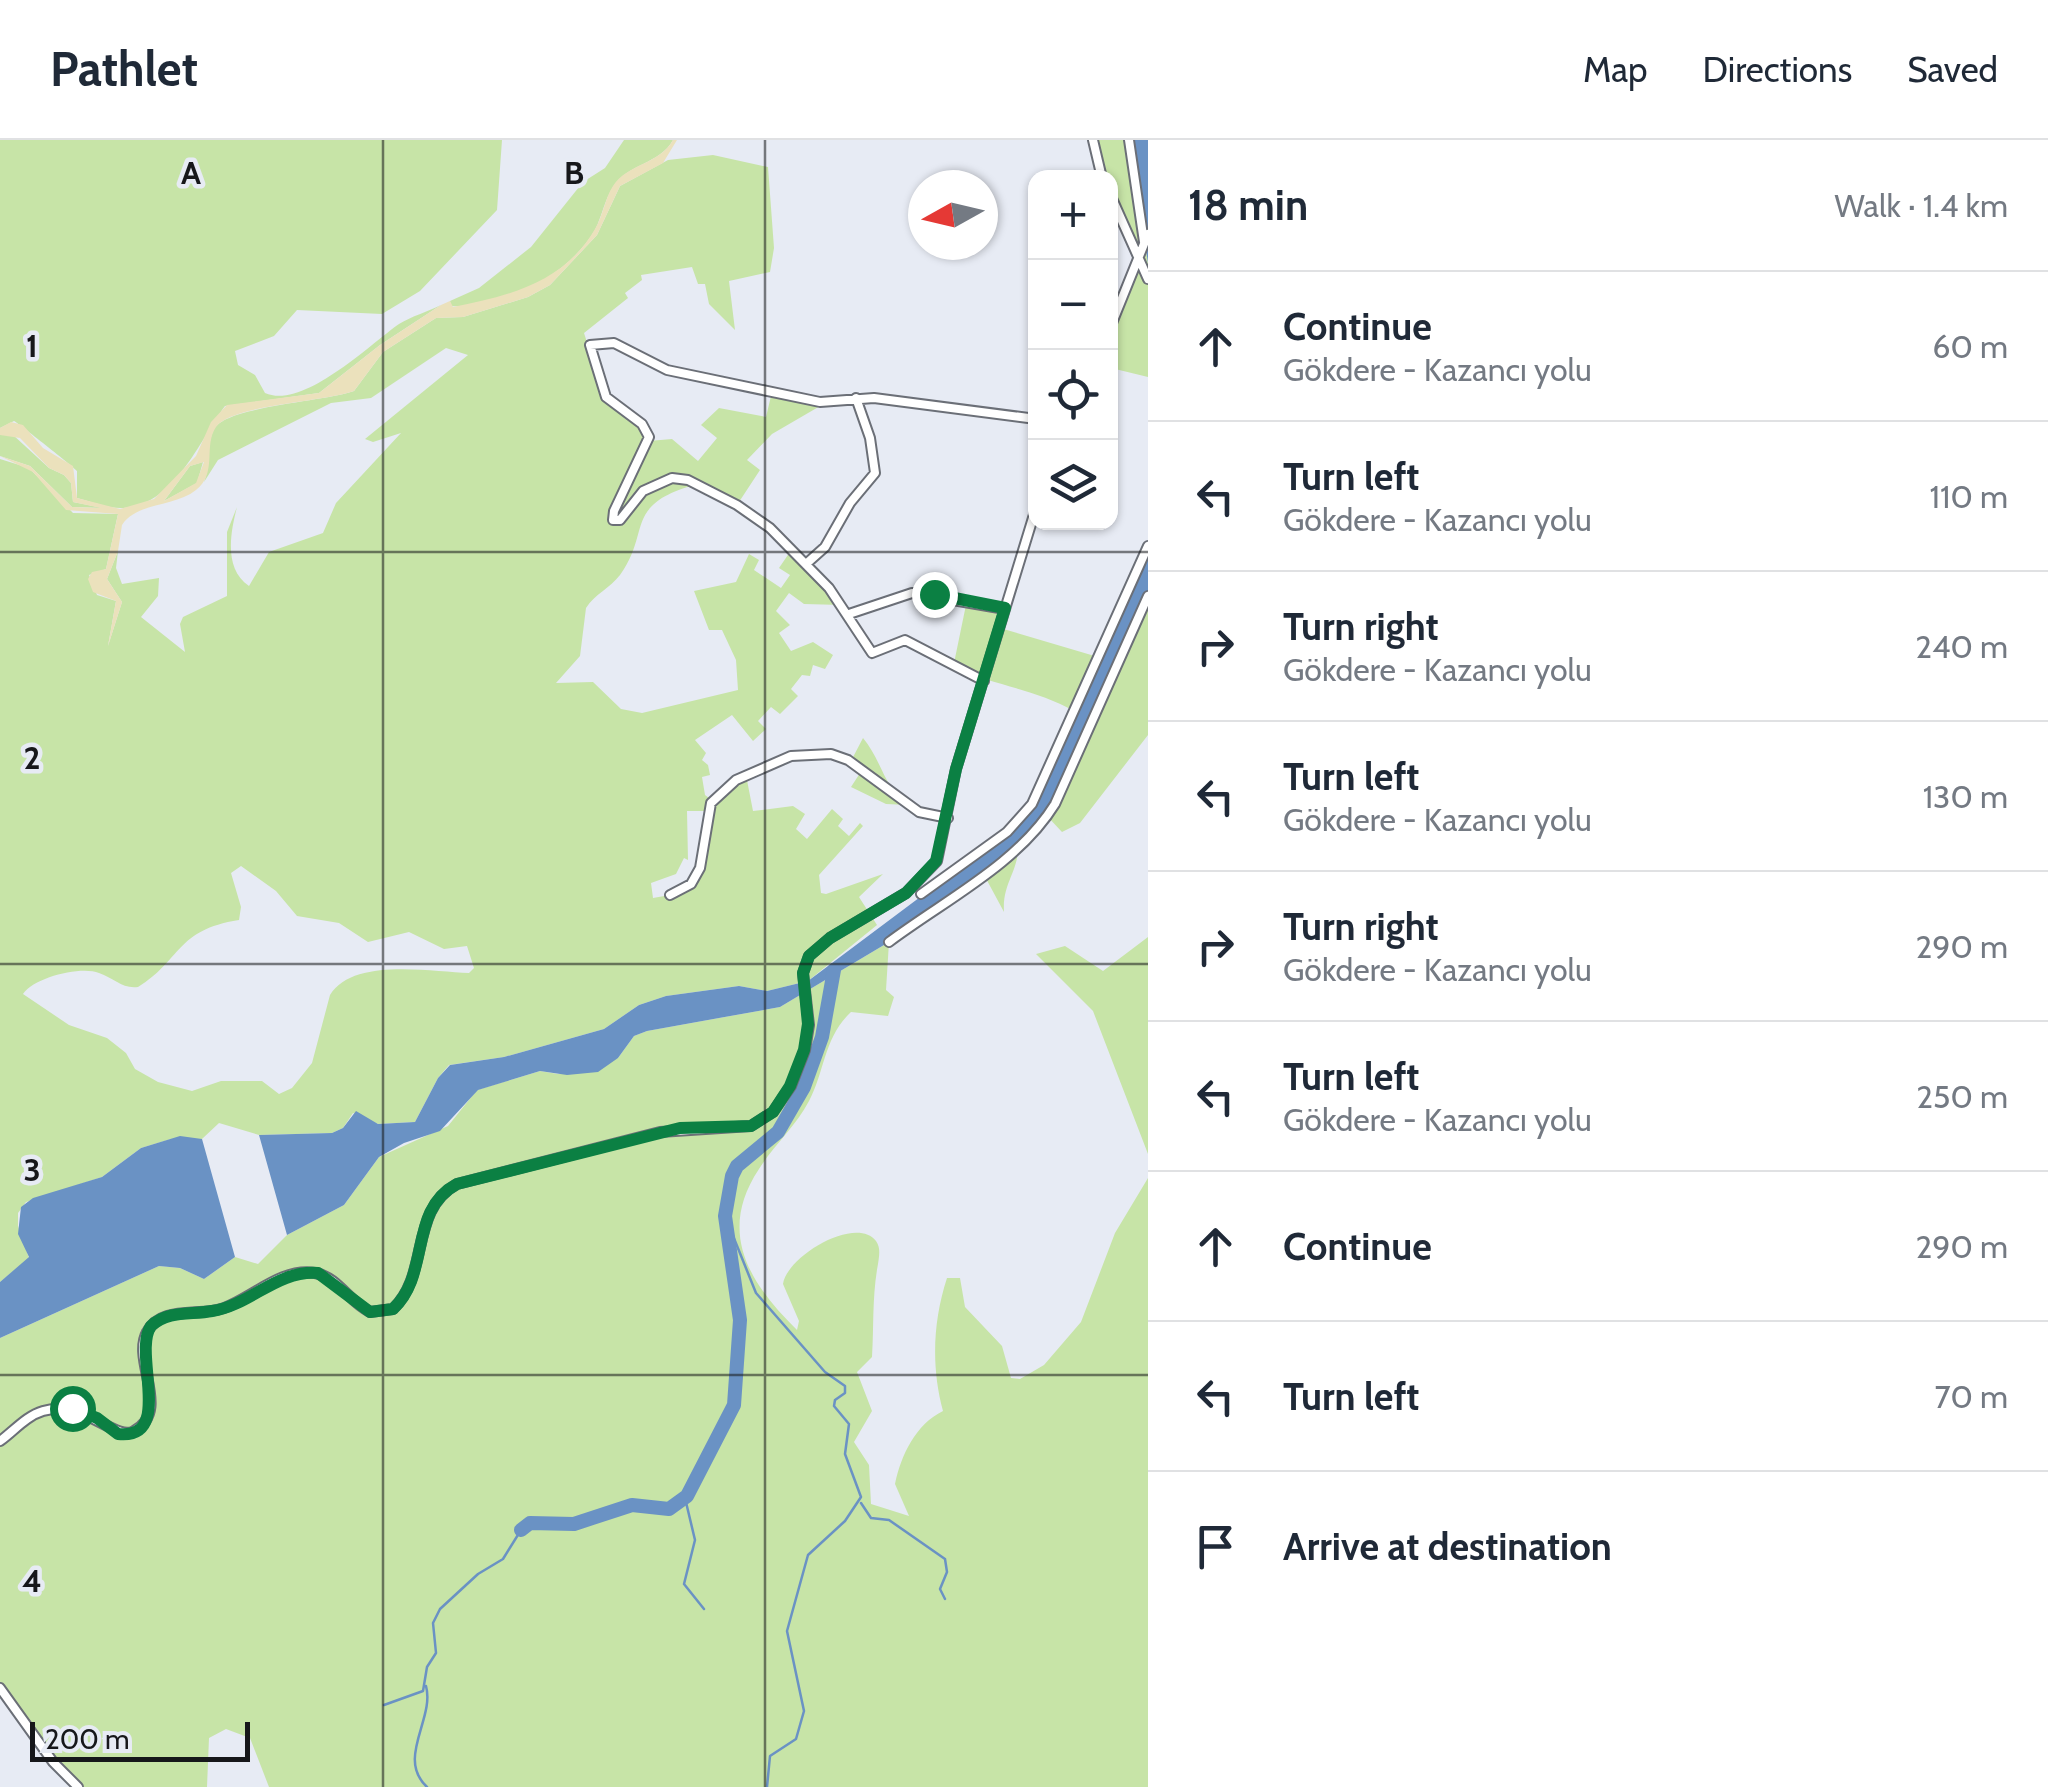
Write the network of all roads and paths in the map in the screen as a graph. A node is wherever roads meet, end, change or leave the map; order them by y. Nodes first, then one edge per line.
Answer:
1 (1094, 140) edge
2 (1130, 140) edge
3 (1100, 170) edge
4 (1118, 213) edge
5 (1146, 238) edge
6 (1137, 259) junction
7 (1148, 279) edge
8 (1118, 308) edge
9 (856, 398) junction
10 (1028, 419) edge
11 (1029, 530) edge
12 (1148, 546) edge
13 (806, 564) junction
14 (1148, 596) edge
15 (1005, 608) junction
16 (849, 614) junction
17 (984, 681) junction
18 (948, 818) junction
19 (920, 892) junction
20 (670, 895) dead end
21 (931, 909) junction
22 (889, 942) dead end
23 (0, 1441) edge
24 (0, 1688) edge
25 (78, 1787) edge

1 - 3 street
2 - 5 street
4 - 6 street
5 - 6 street
6 - 7 street
6 - 8 street
9 - 10 street
9 - 13 street
9 - 13 street
11 - 15 street
12 - 19 street
13 - 16 street
14 - 21 street
15 - 16 street
15 - 17 street
16 - 17 street
17 - 18 street
18 - 19 street
18 - 20 street
19 - 21 street
19 - 23 street
21 - 22 street
24 - 25 street

